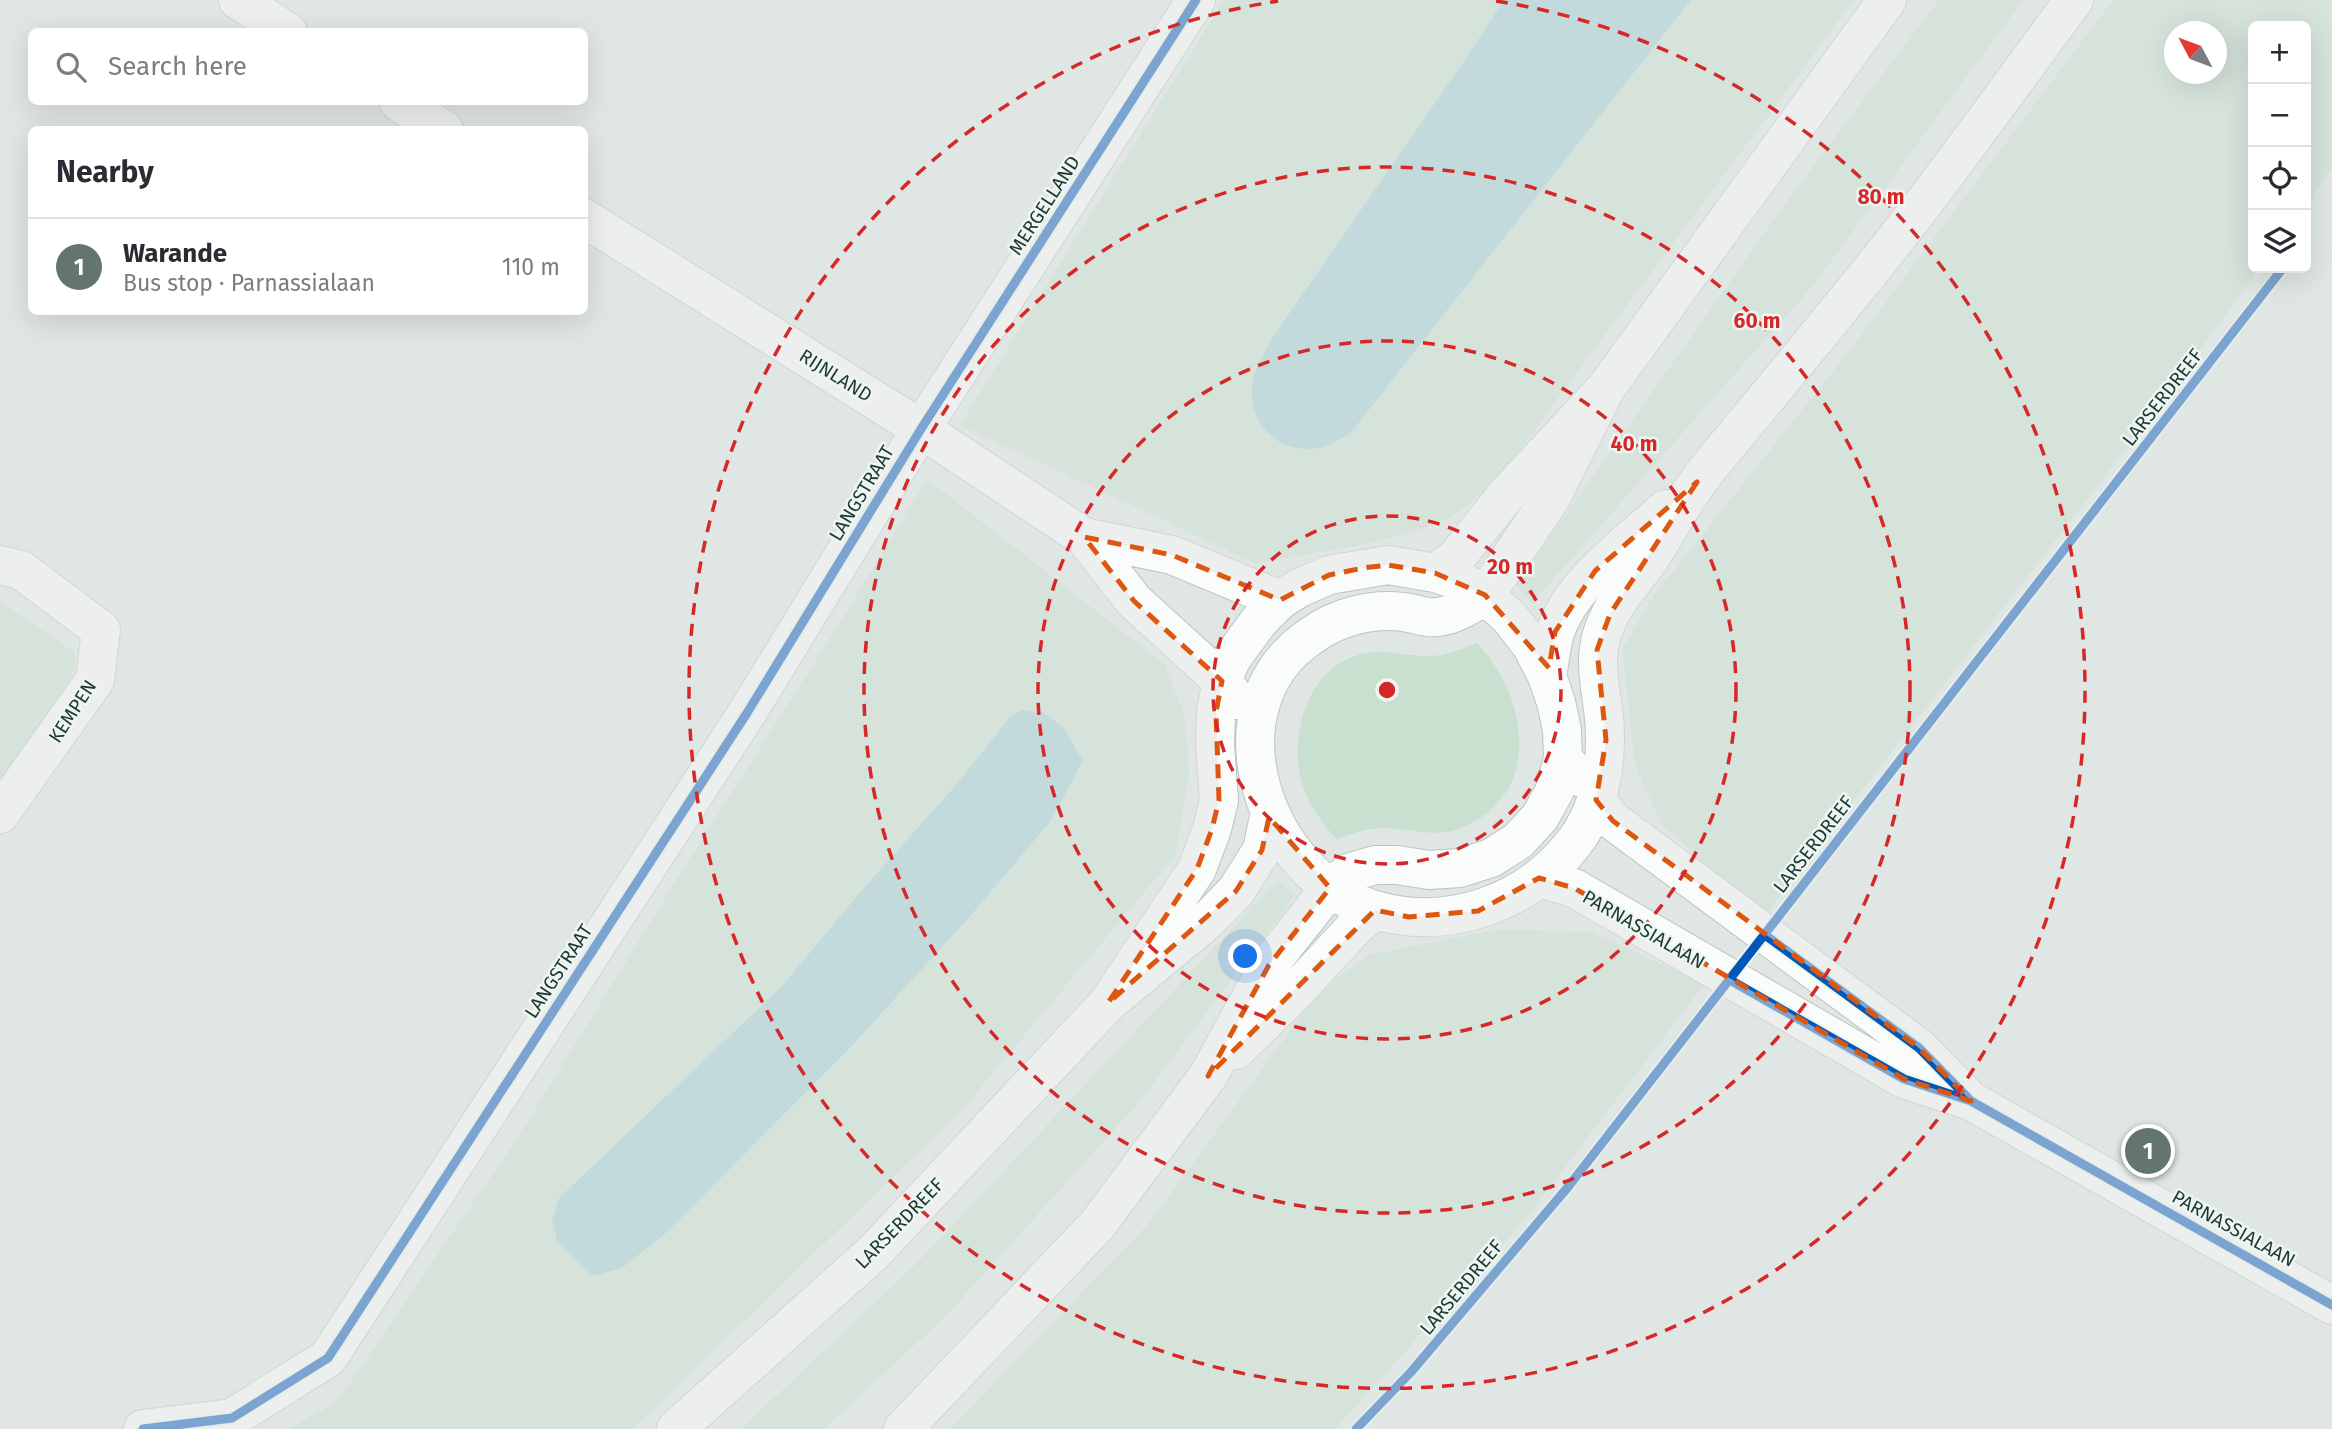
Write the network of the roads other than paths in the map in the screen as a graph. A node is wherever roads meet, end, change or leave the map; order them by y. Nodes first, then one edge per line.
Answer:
1 (238, 0) edge
2 (1196, 0) edge
3 (1887, 0) edge
4 (2074, 0) edge
5 (282, 28) edge
6 (404, 105) edge
7 (438, 126) edge
8 (588, 221) edge
9 (1606, 388) junction
10 (921, 429) junction
11 (1697, 482) junction
12 (1084, 537) junction
13 (0, 565) edge
14 (1435, 573) junction
15 (1485, 595) junction
16 (1280, 600) junction
17 (1547, 676) junction
18 (1222, 681) junction
19 (1255, 723) junction
20 (1563, 758) junction
21 (1596, 800) junction
22 (1269, 812) junction
23 (0, 814) edge
24 (1539, 878) junction
25 (1330, 888) junction
26 (1375, 910) junction
27 (1108, 1003) junction
28 (1208, 1076) junction
29 (1971, 1101) junction
30 (2327, 1291) edge
31 (143, 1429) edge
32 (676, 1429) edge
33 (903, 1429) edge

1 - 5 main road
2 - 10 main road, MERGELLAND
3 - 9 main road
4 - 11 main road
6 - 7 main road
8 - 10 main road, RIJNLAND
9 - 14 main road
9 - 15 main road
10 - 12 main road, RIJNLAND
10 - 31 main road, LANGSTRAAT
11 - 17 main road
11 - 21 main road
12 - 16 main road, RIJNLAND
12 - 18 main road, RIJNLAND
13 - 23 main road, KEMPEN
14 - 15 main road, LARSERDREEF
14 - 16 main road, LARSERDREEF
15 - 17 main road, LARSERDREEF
15 - 19 main road
16 - 18 main road, LARSERDREEF
17 - 20 main road, LARSERDREEF
18 - 19 main road, RIJNLAND
18 - 27 main road, LARSERDREEF
19 - 22 main road
20 - 21 main road, PARNASSIALAAN
20 - 25 main road, LARSERDREEF
21 - 24 main road
21 - 29 main road, PARNASSIALAAN
22 - 25 main road
22 - 27 main road, LARSERDREEF
24 - 26 main road
24 - 29 main road, PARNASSIALAAN
25 - 26 main road
25 - 28 main road
26 - 28 main road
27 - 32 main road, LARSERDREEF
28 - 33 main road
29 - 30 main road, PARNASSIALAAN

